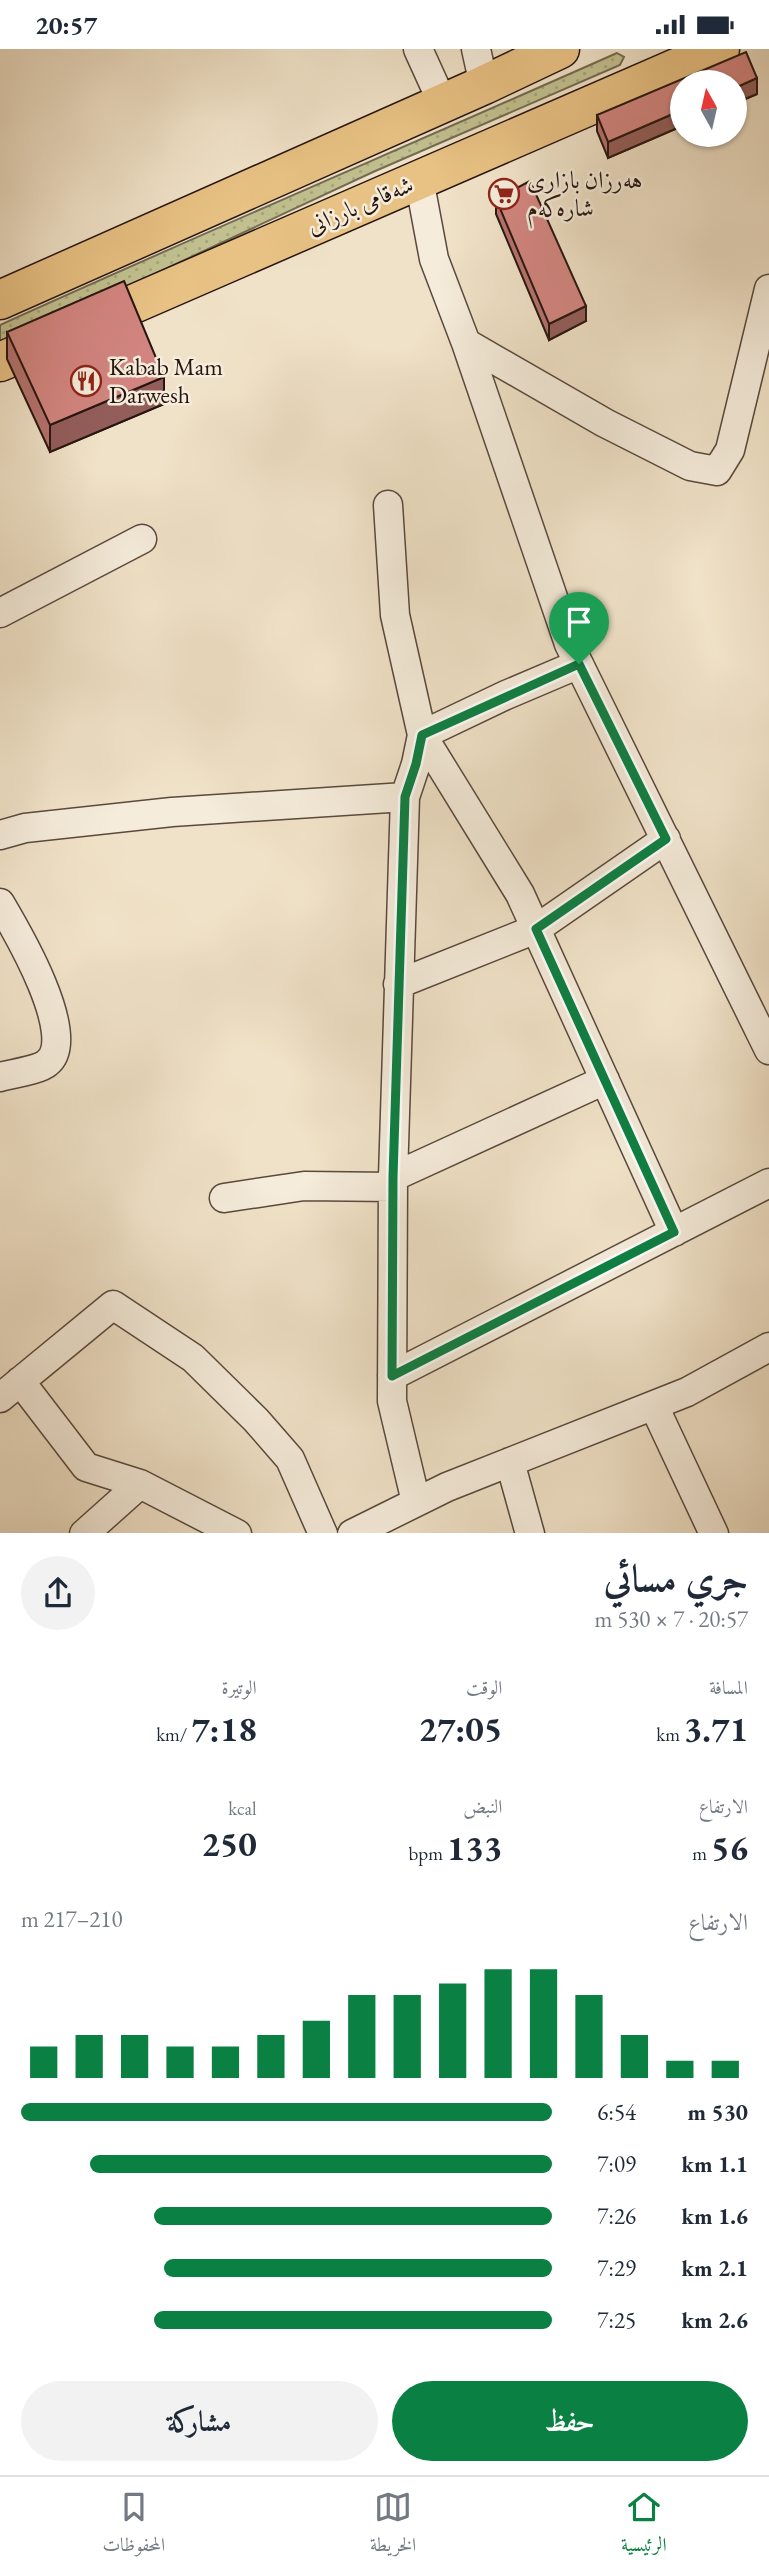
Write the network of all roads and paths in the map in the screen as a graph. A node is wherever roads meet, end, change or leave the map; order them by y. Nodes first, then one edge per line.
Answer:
1 (418, 49) edge
2 (475, 49) edge
3 (560, 49) edge
4 (698, 53) edge
5 (485, 85) junction
6 (443, 104) junction
7 (419, 180) junction
8 (769, 289) edge
9 (0, 300) edge
10 (466, 342) junction
11 (0, 362) edge
12 (388, 505) dead end
13 (142, 539) dead end
14 (0, 613) edge
15 (579, 664) junction
16 (422, 735) junction
17 (405, 797) junction
18 (0, 835) edge
19 (666, 839) junction
20 (0, 903) edge
21 (536, 929) junction
22 (398, 984) junction
23 (769, 1050) edge
24 (0, 1077) edge
25 (605, 1080) junction
26 (393, 1182) junction
27 (769, 1183) edge
28 (224, 1198) dead end
29 (674, 1232) junction
30 (769, 1347) edge
31 (392, 1376) junction
32 (10, 1390) edge
33 (654, 1406) junction
34 (510, 1462) junction
35 (140, 1484) junction
36 (416, 1502) junction
37 (85, 1533) edge
38 (235, 1533) edge
39 (323, 1533) edge
40 (354, 1533) edge
41 (530, 1533) edge
42 (714, 1533) edge

1 - 6 street
2 - 5 street
3 - 5 highway
4 - 7 highway, شەقامی بارزانی
5 - 6 highway
6 - 9 highway
7 - 10 street
7 - 11 highway, شەقامی بارزانی
8 - 10 street
10 - 15 street
12 - 16 street
13 - 14 street
15 - 16 street
15 - 19 street
16 - 17 street
16 - 21 street
17 - 18 street
17 - 22 street
19 - 21 street
19 - 23 street
20 - 24 street
21 - 22 street
21 - 25 street
22 - 26 street
25 - 26 street
25 - 29 street
26 - 28 street
26 - 31 street
27 - 29 street
29 - 31 street
30 - 33 street
31 - 36 street
32 - 35 street
32 - 39 street
33 - 34 street
33 - 42 street
34 - 36 street
34 - 41 street
35 - 37 street
35 - 38 street
36 - 40 street

